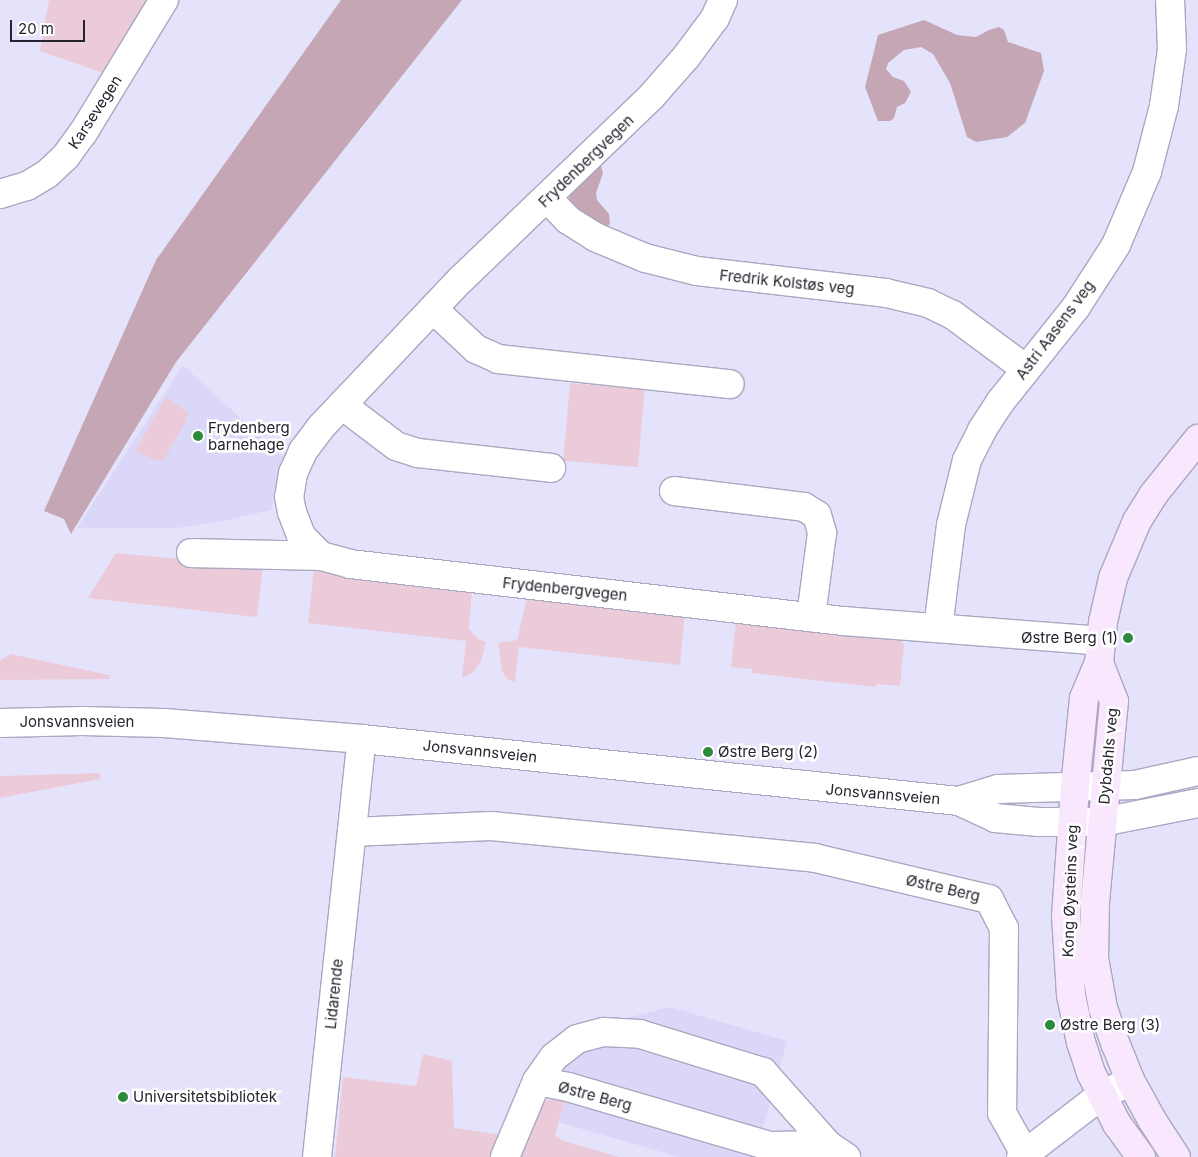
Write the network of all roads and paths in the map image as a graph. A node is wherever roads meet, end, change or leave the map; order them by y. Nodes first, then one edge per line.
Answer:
1 (164, 0) edge
2 (724, 0) edge
3 (1170, 0) edge
4 (0, 194) edge
5 (547, 198) junction
6 (433, 309) junction
7 (1026, 369) junction
8 (730, 384) dead end
9 (342, 405) junction
10 (1198, 439) edge
11 (551, 468) dead end
12 (674, 491) dead end
13 (191, 553) dead end
14 (321, 556) junction
15 (811, 617) junction
16 (938, 628) junction
17 (1100, 652) junction
18 (0, 722) edge
19 (362, 739) junction
20 (1198, 771) edge
21 (1075, 788) junction
22 (1106, 788) junction
23 (959, 801) junction
24 (1198, 803) edge
25 (1102, 822) junction
26 (1073, 824) junction
27 (352, 832) junction
28 (1130, 1080) junction
29 (537, 1081) junction
30 (1102, 1096) junction
31 (837, 1151) edge
32 (1023, 1156) edge
33 (317, 1157) edge
34 (505, 1157) edge
35 (1141, 1157) edge
36 (1176, 1157) edge

1 - 4 street, Karsevegen
2 - 5 street, Frydenbergvegen
3 - 7 street, Astri Aasens veg
5 - 6 street, Frydenbergvegen
5 - 7 street, Fredrik Kolstøs veg
6 - 8 street
6 - 9 street, Frydenbergvegen
7 - 16 street, Astri Aasens veg
9 - 11 street
9 - 14 street, Frydenbergvegen
10 - 17 main road, Dybdahls veg
12 - 15 street
13 - 14 street, Frydenbergvegen
14 - 15 street, Frydenbergvegen
15 - 16 street, Frydenbergvegen
16 - 17 street, Frydenbergvegen
17 - 21 main road, Dybdahls veg
17 - 22 main road, Dybdahls veg
18 - 19 street, Jonsvannsveien
19 - 23 street, Jonsvannsveien
19 - 27 street, Lidarende
20 - 22 street, Jonsvannsveien
21 - 22 street, Jonsvannsveien
21 - 23 street, Jonsvannsveien
21 - 26 main road, Kong Øysteins veg
22 - 25 main road, Dybdahls veg
23 - 26 street, Jonsvannsveien
24 - 25 street, Jonsvannsveien
25 - 26 street, Jonsvannsveien
25 - 28 main road, Kong Øysteins veg
26 - 30 main road, Kong Øysteins veg
27 - 32 street, Østre Berg
27 - 33 street, Lidarende
28 - 30 street, Østre Berg
28 - 36 main road, Kong Øysteins veg
29 - 31 street, Østre Berg
29 - 31 street, Østre Berg
29 - 34 street, Østre Berg
30 - 32 street, Østre Berg
30 - 35 main road, Kong Øysteins veg

